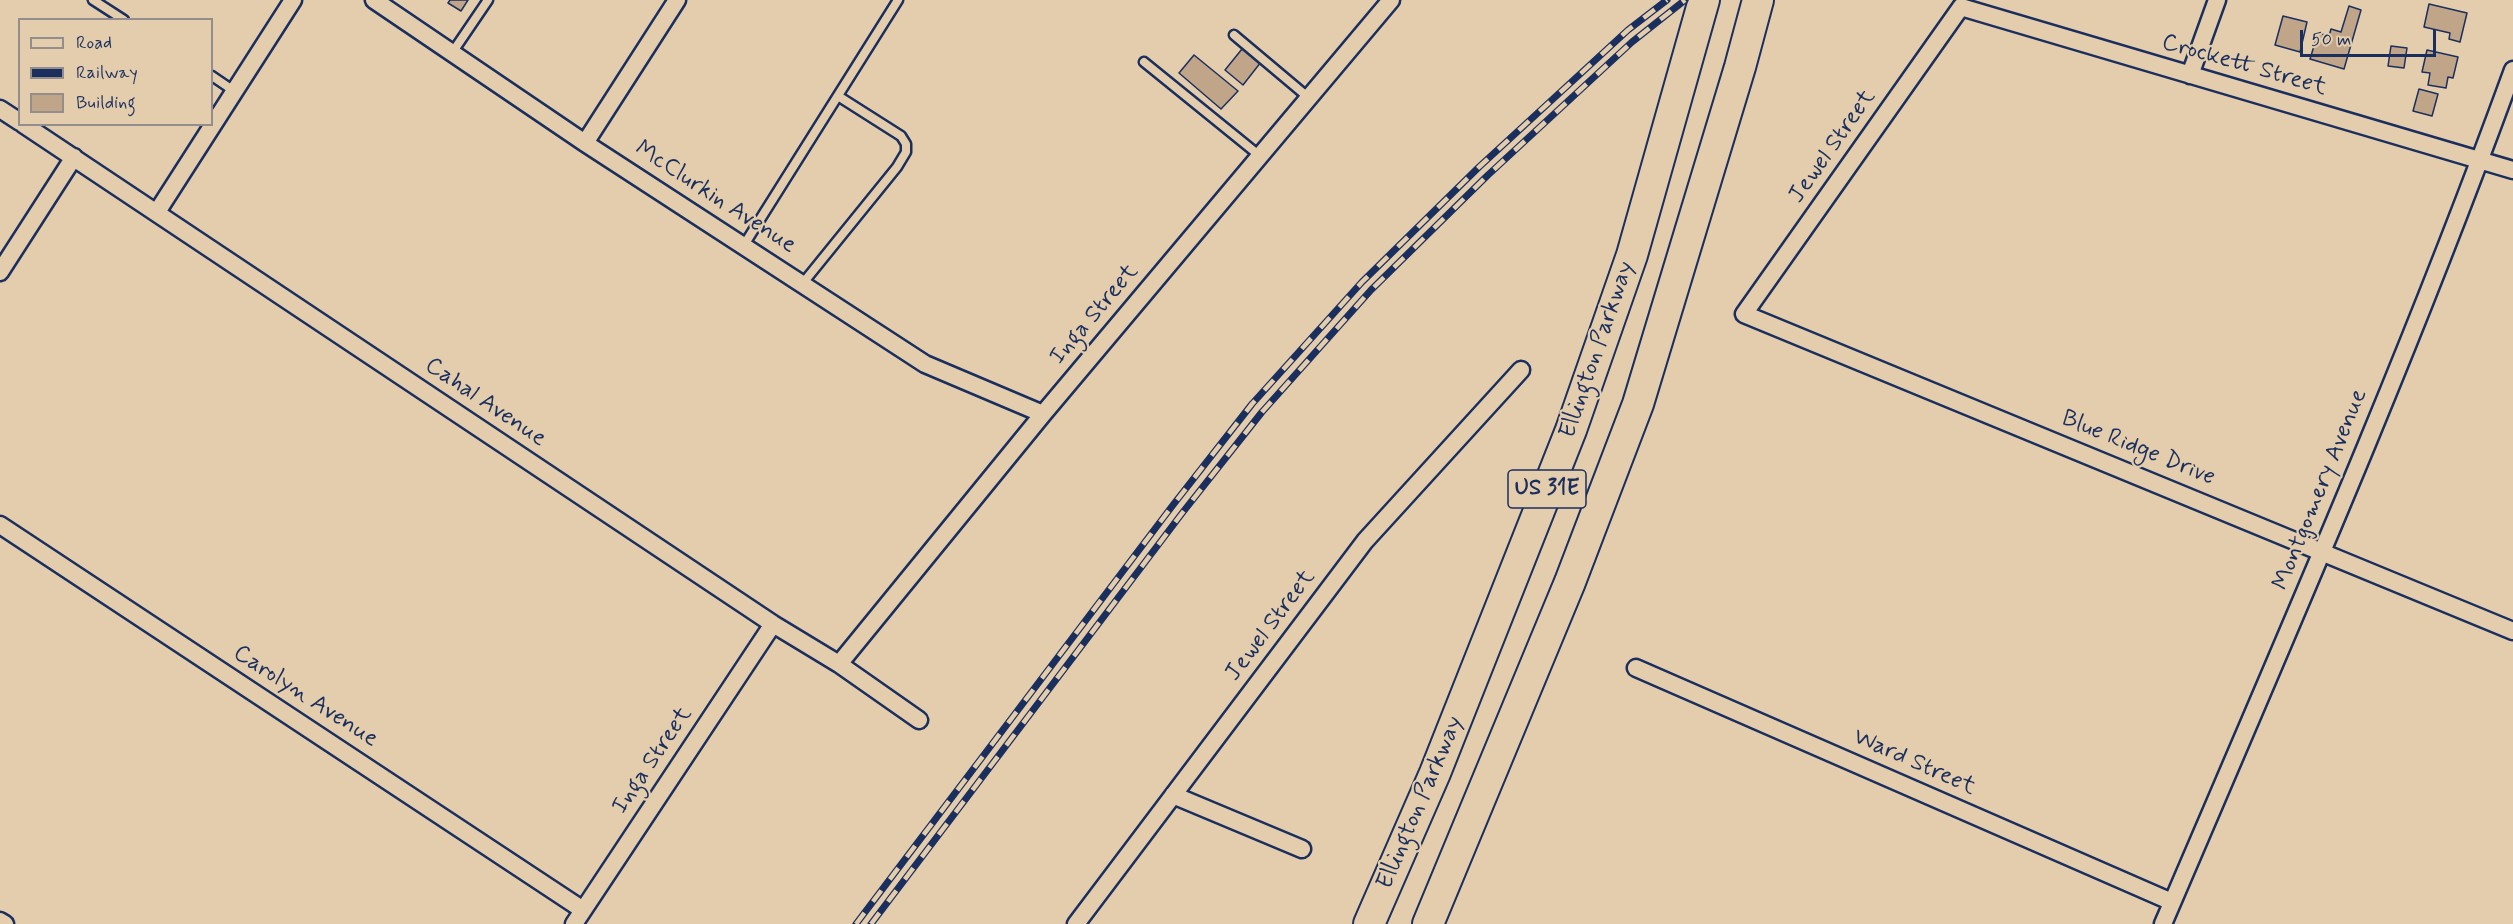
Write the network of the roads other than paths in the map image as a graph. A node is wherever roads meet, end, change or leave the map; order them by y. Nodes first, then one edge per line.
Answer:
1 (93, 0) edge
2 (293, 0) edge
3 (374, 0) edge
4 (488, 0) edge
5 (677, 0) edge
6 (898, 0) edge
7 (1390, 0) edge
8 (1704, 0) edge
9 (1758, 0) edge
10 (1768, 0) edge
11 (2217, 0) edge
12 (1961, 7) joint
13 (121, 18) edge
14 (1234, 35) dead end
15 (452, 53) junction
16 (1144, 62) dead end
17 (1740, 67) junction
18 (2513, 70) edge
19 (2190, 75) junction
20 (213, 77) edge
21 (234, 91) junction
22 (838, 96) junction
23 (1309, 98) junction
24 (0, 109) edge
25 (18, 121) edge
26 (213, 124) edge
27 (26, 126) edge
28 (212, 126) edge
29 (585, 143) junction
30 (1260, 156) junction
31 (74, 158) junction
32 (2481, 159) junction
33 (2513, 170) edge
34 (157, 212) junction
35 (744, 244) junction
36 (0, 272) edge
37 (802, 283) junction
38 (1744, 314) joint
39 (1521, 370) dead end
40 (1043, 414) junction
41 (0, 525) edge
42 (2323, 550) junction
43 (772, 624) junction
44 (2513, 631) edge
45 (839, 664) junction
46 (1636, 668) dead end
47 (919, 720) dead end
48 (1173, 795) junction
49 (1302, 849) dead end
50 (2172, 902) junction
51 (578, 917) edge
52 (0, 921) edge
53 (5, 924) edge
54 (1076, 924) edge
55 (1369, 924) edge
56 (1428, 924) edge
57 (2163, 924) edge

1 - 13 lane
2 - 21 street
3 - 15 street, McClurkin Avenue
4 - 15 lane
5 - 29 street
6 - 22 lane
7 - 23 street, Inga Street
8 - 55 highway, Ellington Parkway / US 31E
9 - 17 highway, US 31E
10 - 17 highway
11 - 19 street
12 - 19 street, Crockett Street
12 - 38 street, Jewel Street
14 - 23 lane
15 - 29 street, McClurkin Avenue
16 - 30 lane
17 - 56 highway, US 31E
18 - 32 street, Montgomery Avenue
19 - 32 street, Crockett Street
20 - 21 lane
21 - 26 street
22 - 35 lane
22 - 37 lane
23 - 30 street, Inga Street
24 - 25 street
27 - 31 street, Cahal Avenue
28 - 34 street
29 - 35 street, McClurkin Avenue
30 - 40 street, Inga Street
31 - 34 street, Cahal Avenue
31 - 36 street
32 - 33 street, Crockett Street
32 - 42 street, Montgomery Avenue
34 - 43 street, Cahal Avenue
35 - 37 street, McClurkin Avenue
37 - 40 street, McClurkin Avenue
38 - 42 street, Blue Ridge Drive
39 - 48 street, Jewel Street
40 - 45 street, Inga Street
41 - 51 street, Carolyn Avenue
42 - 44 street, Blue Ridge Drive
42 - 50 street, Montgomery Avenue
43 - 45 street, Cahal Avenue
43 - 51 street, Inga Street
45 - 47 street, Cahal Avenue
46 - 50 street, Ward Street
48 - 49 street
48 - 54 street, Jewel Street
50 - 57 street, Montgomery Avenue
52 - 53 street

